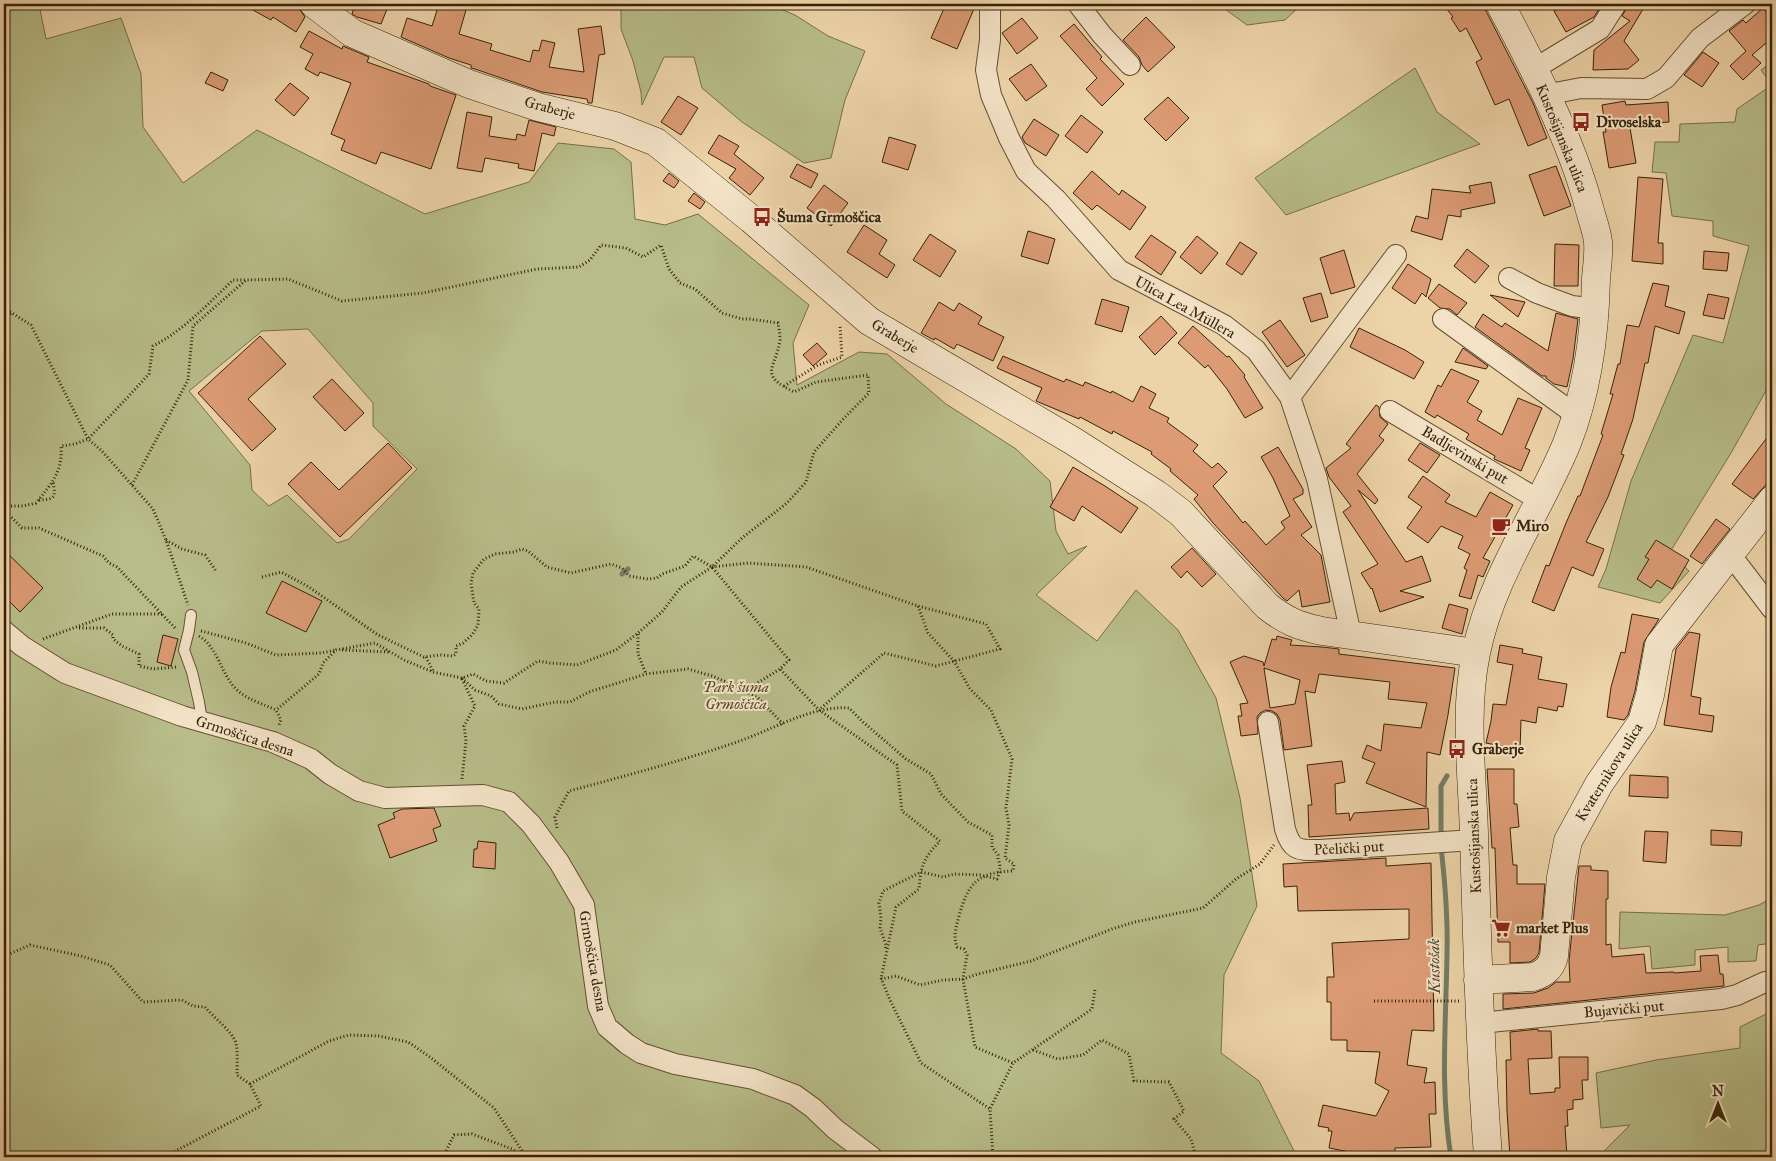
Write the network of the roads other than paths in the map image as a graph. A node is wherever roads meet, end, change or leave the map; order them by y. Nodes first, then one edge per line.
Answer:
1 (314, 4) edge
2 (990, 4) edge
3 (1078, 4) edge
4 (1500, 4) edge
5 (1616, 4) edge
6 (1745, 4) edge
7 (1130, 65) dead end
8 (1534, 70) junction
9 (1545, 95) junction
10 (1396, 255) dead end
11 (1509, 278) dead end
12 (1596, 309) junction
13 (1443, 319) dead end
14 (1290, 397) junction
15 (1390, 410) dead end
16 (1576, 415) junction
17 (1539, 500) junction
18 (1772, 500) edge
19 (1730, 554) junction
20 (1772, 609) edge
21 (191, 615) road end
22 (4, 630) edge
23 (1351, 635) junction
24 (1476, 653) junction
25 (202, 721) junction
26 (1268, 722) dead end
27 (1462, 841) junction
28 (1478, 980) junction
29 (1765, 982) dead end
30 (1480, 1023) junction
31 (872, 1157) edge
32 (1488, 1157) edge

1 - 23 street, Graberje
2 - 14 street, Ulica Lea Müllera
3 - 7 street
4 - 8 street, Kustošijanska ulica
5 - 8 street
6 - 9 street
8 - 9 street, Kustošijanska ulica
9 - 12 street, Kustošijanska ulica
10 - 14 street
11 - 12 street
12 - 16 street, Kustošijanska ulica
13 - 16 street
14 - 23 street, Ulica Lea Müllera
15 - 17 street, Badljevinski put
16 - 17 street, Kustošijanska ulica
17 - 24 street, Kustošijanska ulica
18 - 19 street, Kvaternikova ulica
19 - 20 street
19 - 28 street, Kvaternikova ulica
21 - 25 lane
22 - 25 street, Grmoščica desna
23 - 24 street, Graberje
24 - 27 street, Kustošijanska ulica
25 - 31 street, Grmoščica desna
26 - 27 street, Pčelički put
27 - 28 street, Kustošijanska ulica
28 - 30 street, Kustošijanska ulica
29 - 30 street, Bujavički put
30 - 32 street, Kustošijanska ulica

